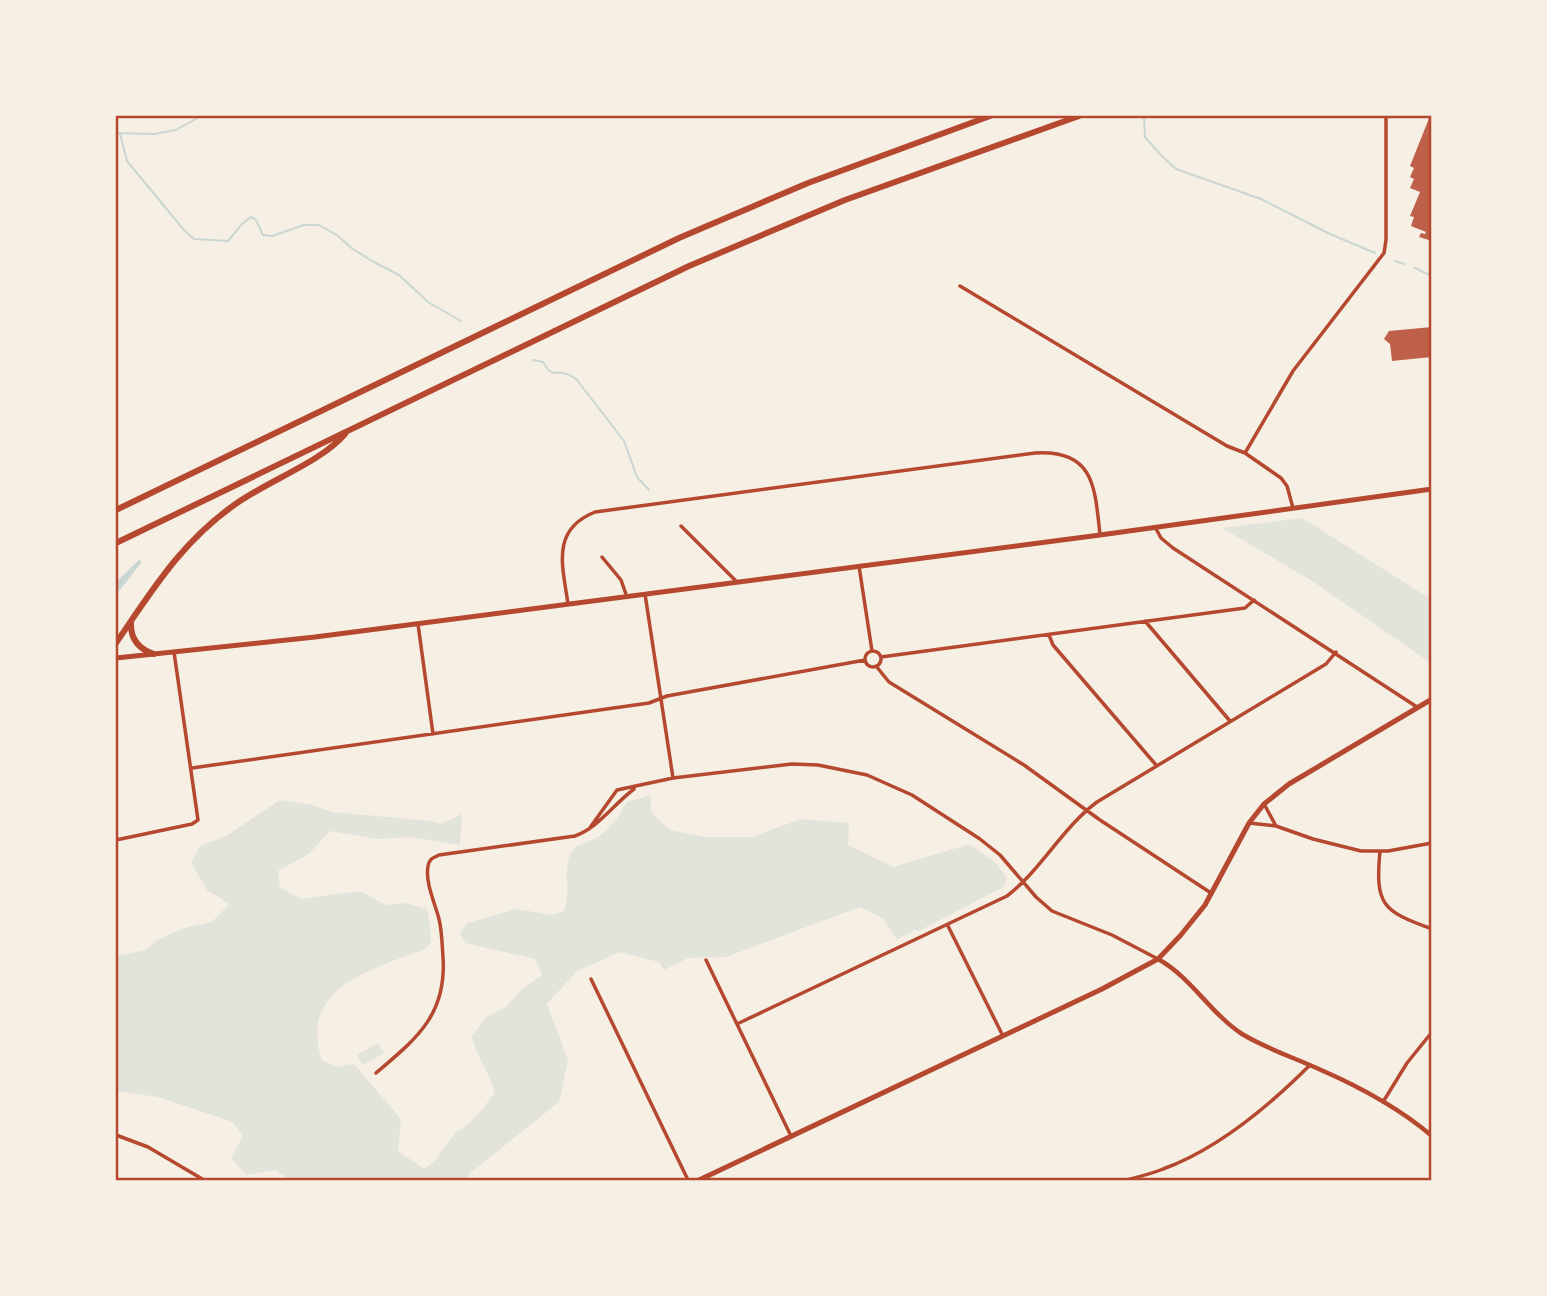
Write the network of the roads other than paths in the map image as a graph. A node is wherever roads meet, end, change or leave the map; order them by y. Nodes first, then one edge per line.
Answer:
1 (990, 116) edge
2 (1079, 116) edge
3 (1386, 116) edge
4 (960, 286) dead end
5 (348, 430) junction
6 (1245, 453) junction
7 (1432, 489) edge
8 (1293, 508) junction
9 (116, 510) edge
10 (681, 526) dead end
11 (1155, 527) junction
12 (1100, 535) junction
13 (116, 544) edge
14 (602, 558) dead end
15 (859, 566) junction
16 (737, 582) junction
17 (645, 594) junction
18 (626, 597) junction
19 (1254, 600) junction
20 (568, 604) junction
21 (133, 617) junction
22 (1145, 621) junction
23 (418, 624) junction
24 (1049, 635) junction
25 (116, 643) edge
26 (872, 651) junction
27 (174, 652) junction
28 (1336, 652) junction
29 (154, 654) junction
30 (881, 657) junction
31 (116, 658) edge
32 (865, 660) junction
33 (877, 666) junction
34 (661, 698) junction
35 (1432, 699) edge
36 (1417, 707) junction
37 (1230, 722) junction
38 (433, 734) junction
39 (1156, 765) junction
40 (192, 768) junction
41 (673, 778) junction
42 (635, 788) junction
43 (1264, 804) junction
44 (1086, 810) junction
45 (1249, 823) junction
46 (1276, 826) junction
47 (589, 829) junction
48 (116, 840) edge
49 (1432, 843) edge
50 (1380, 851) junction
51 (1023, 882) junction
52 (1212, 893) junction
53 (948, 926) junction
54 (1432, 929) edge
55 (1157, 959) junction
56 (706, 960) dead end
57 (591, 979) dead end
58 (737, 1024) junction
59 (1432, 1032) edge
60 (1003, 1036) junction
61 (1310, 1065) junction
62 (376, 1073) dead end
63 (1383, 1102) junction
64 (116, 1135) edge
65 (791, 1136) junction
66 (1432, 1136) edge
67 (204, 1181) edge
68 (688, 1181) edge
69 (699, 1181) edge
70 (1126, 1181) edge

1 - 9 highway
2 - 5 highway
3 - 6 street
4 - 6 street
5 - 13 highway
5 - 21 highway
6 - 8 street
7 - 8 main road
8 - 11 main road
10 - 16 street
11 - 12 main road
11 - 19 street
12 - 15 main road
12 - 20 street
14 - 18 street
15 - 16 main road
15 - 26 street
16 - 17 main road
17 - 18 main road
17 - 34 street
18 - 20 main road
19 - 22 street
19 - 28 street
20 - 23 main road
21 - 25 highway
21 - 29 highway
22 - 24 street
22 - 37 street
23 - 27 main road
23 - 38 street
24 - 30 street
24 - 39 street
26 - 30 street
26 - 32 street
27 - 29 main road
27 - 40 street
28 - 36 street
28 - 37 street
29 - 31 main road
30 - 33 street
32 - 33 street
32 - 34 street
33 - 44 street
34 - 38 street
34 - 41 street
35 - 36 main road
36 - 43 main road
37 - 39 street
38 - 40 street
39 - 44 street
40 - 48 street
41 - 42 street
41 - 51 street
42 - 47 street
42 - 47 street
43 - 45 main road
43 - 46 street
44 - 51 street
44 - 52 street
45 - 46 street
45 - 52 main road
46 - 50 street
47 - 62 street
49 - 50 street
50 - 54 street
51 - 53 street
51 - 55 street
52 - 55 main road
53 - 58 street
53 - 60 street
55 - 60 main road
55 - 61 street
56 - 58 street
57 - 68 street
58 - 65 street
59 - 63 street
60 - 65 main road
61 - 63 street
61 - 70 street
63 - 66 street
64 - 67 street
65 - 69 main road

